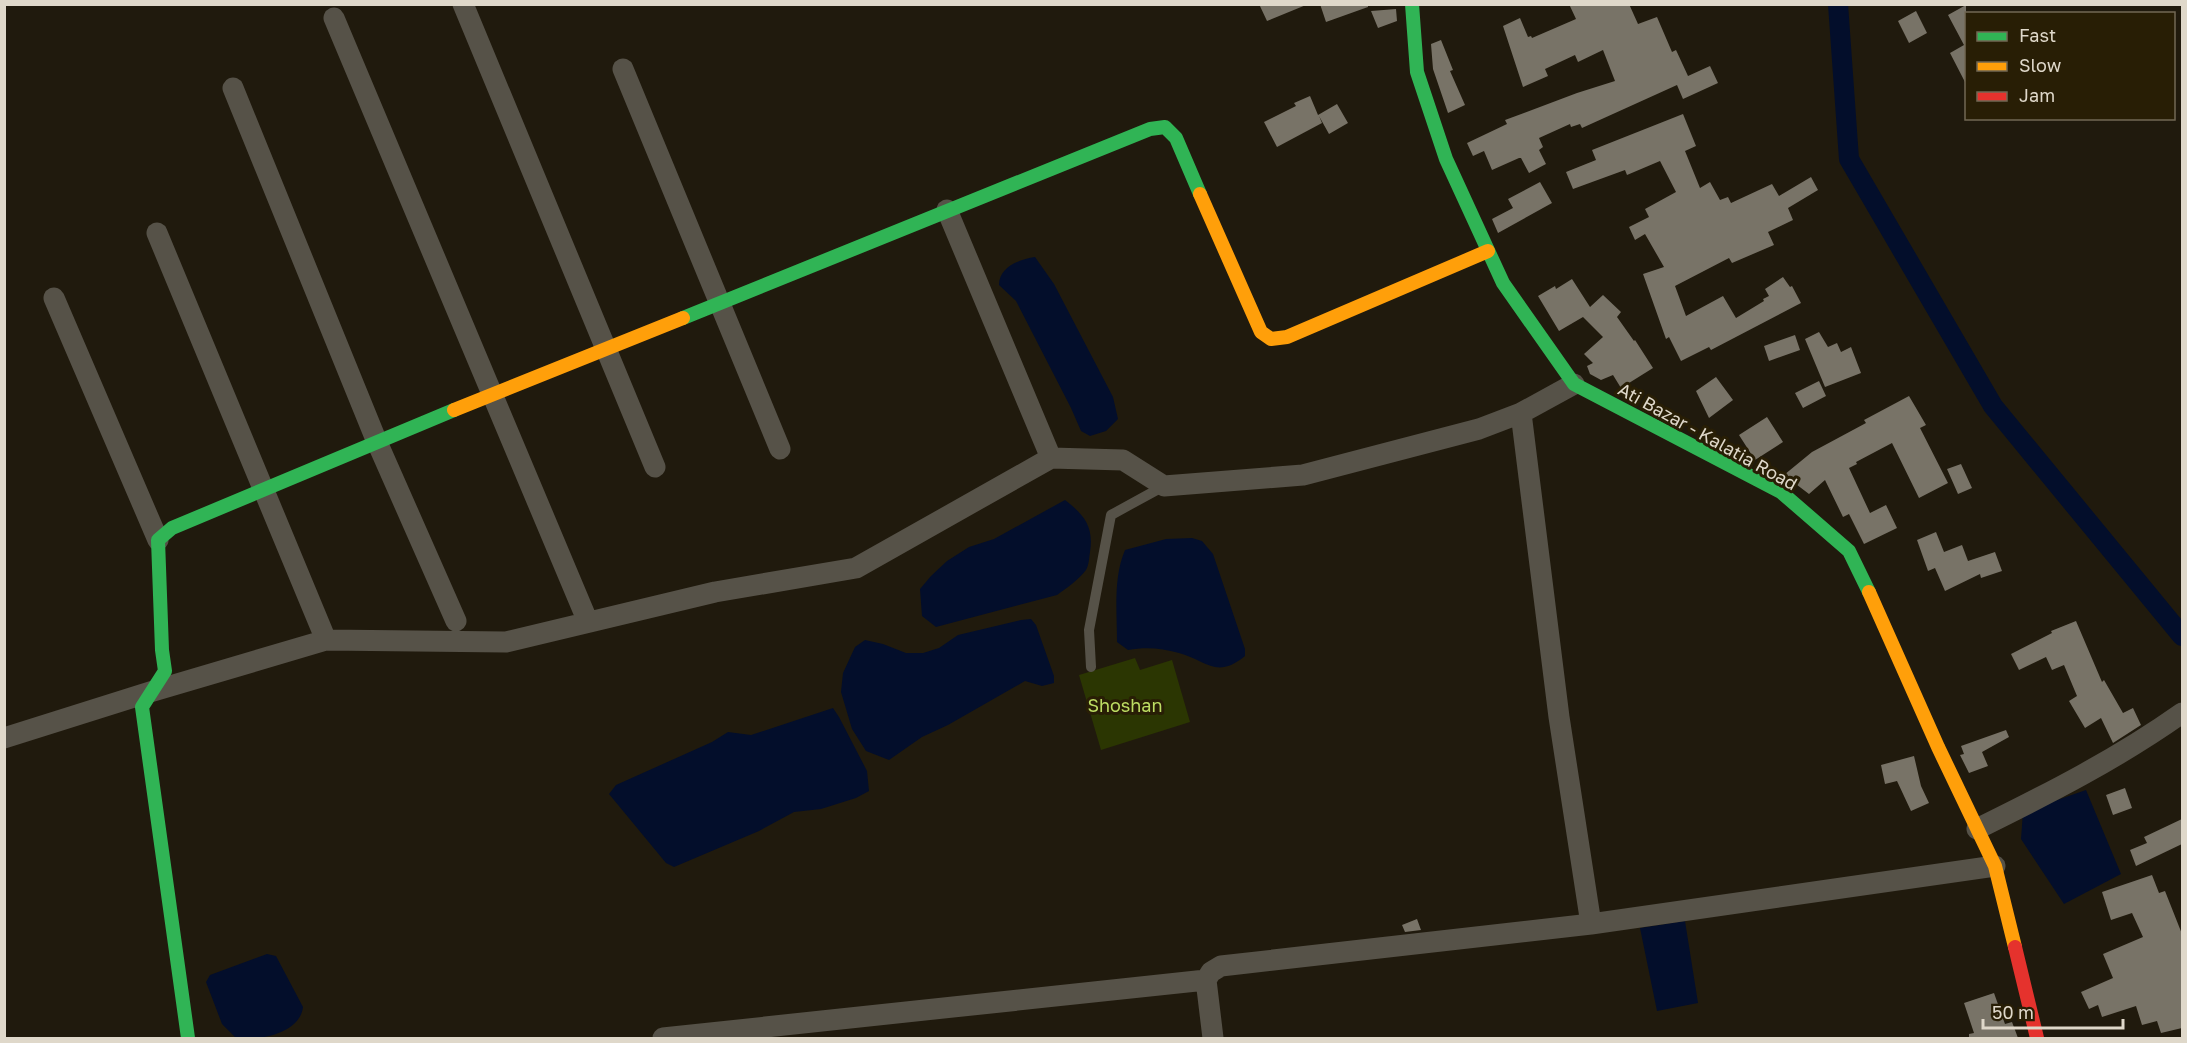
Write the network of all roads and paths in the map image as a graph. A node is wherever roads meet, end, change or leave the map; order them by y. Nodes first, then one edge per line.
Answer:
1 (463, 4) edge
2 (1412, 4) edge
3 (334, 18) dead end
4 (623, 69) dead end
5 (233, 88) dead end
6 (947, 210) junction
7 (157, 233) dead end
8 (1488, 251) junction
9 (54, 298) dead end
10 (720, 303) junction
11 (605, 350) junction
12 (1574, 384) junction
13 (492, 395) junction
14 (1521, 413) junction
15 (377, 442) junction
16 (780, 449) dead end
17 (1051, 458) junction
18 (655, 467) dead end
19 (1164, 486) junction
20 (265, 489) junction
21 (158, 540) junction
22 (456, 621) dead end
23 (588, 622) junction
24 (326, 640) junction
25 (1091, 667) dead end
26 (150, 692) junction
27 (2182, 713) edge
28 (4, 738) edge
29 (1977, 829) junction
30 (1995, 866) junction
31 (1591, 924) junction
32 (1206, 980) junction
33 (188, 1038) edge
34 (663, 1038) edge
35 (1213, 1038) edge
36 (2037, 1038) edge

1 - 11 street
2 - 8 street, Ati Bazar - Kalatia Road
3 - 13 street
4 - 10 street
5 - 15 street
6 - 8 street
6 - 10 street
6 - 17 street
7 - 20 street
8 - 12 street, Ati Bazar - Kalatia Road
9 - 21 street
10 - 11 street
10 - 16 street
11 - 13 street
11 - 18 street
12 - 14 street
12 - 29 street, Ati Bazar - Kalatia Road
13 - 15 street
13 - 23 street
14 - 19 street
14 - 31 street
15 - 20 street
15 - 22 street
17 - 19 street
17 - 23 street
19 - 25 lane
20 - 21 street
20 - 24 street
21 - 26 street
23 - 24 street
24 - 26 street
26 - 28 street
26 - 33 street
27 - 29 street
29 - 30 street, Ati Bazar - Kalatia Road
30 - 31 street
30 - 36 street, Ati Bazar - Kalatia Road
31 - 32 street
32 - 34 street
32 - 35 street

